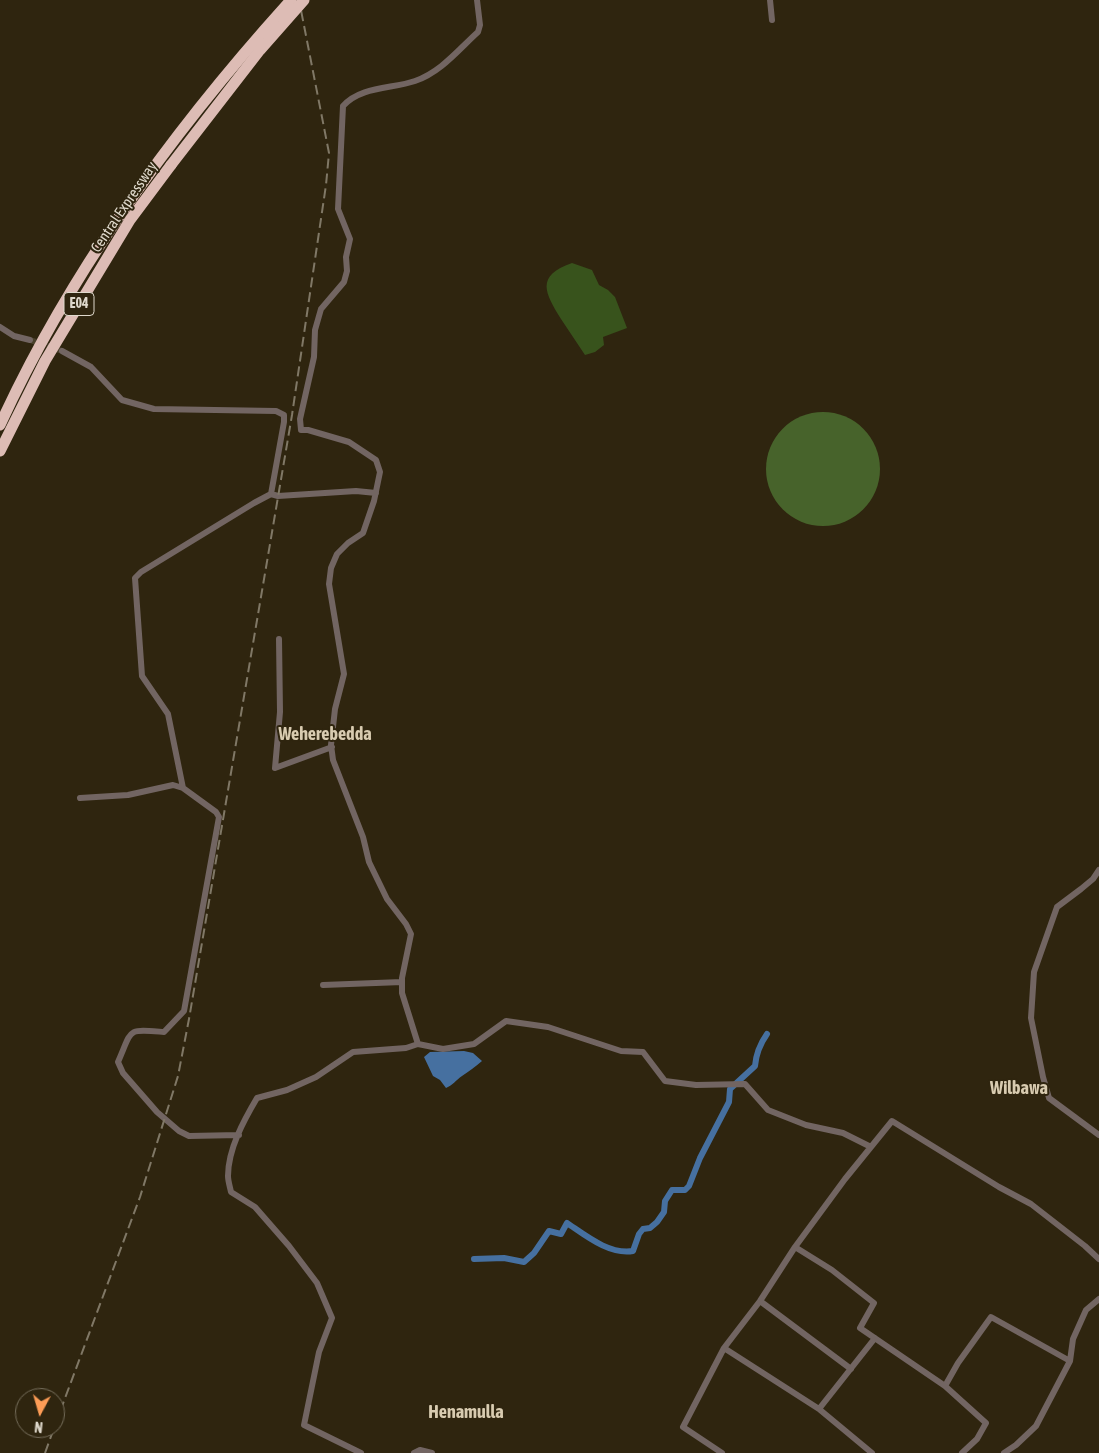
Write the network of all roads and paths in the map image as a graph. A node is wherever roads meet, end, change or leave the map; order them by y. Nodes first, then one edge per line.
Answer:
1 (291, 0) edge
2 (304, 0) edge
3 (477, 0) edge
4 (770, 0) edge
5 (772, 20) dead end
6 (0, 327) edge
7 (30, 340) tunnel mouth
8 (62, 351) tunnel mouth
9 (0, 425) edge
10 (0, 451) edge
11 (376, 492) junction
12 (271, 494) junction
13 (279, 639) dead end
14 (332, 747) junction
15 (183, 788) junction
16 (80, 798) dead end
17 (1099, 870) edge
18 (402, 982) junction
19 (323, 985) dead end
20 (418, 1044) junction
21 (239, 1135) junction
22 (1099, 1135) edge
23 (871, 1147) junction
24 (796, 1247) junction
25 (1099, 1259) edge
26 (1099, 1299) edge
27 (760, 1301) junction
28 (875, 1338) junction
29 (724, 1348) junction
30 (1070, 1361) junction
31 (850, 1369) junction
32 (945, 1386) junction
33 (819, 1409) junction
34 (361, 1453) edge
35 (414, 1453) edge
36 (432, 1453) edge
37 (722, 1453) edge
38 (872, 1453) edge
39 (962, 1453) edge
40 (1004, 1453) edge

1 - 9 highway, Central Expressway / E04
2 - 10 highway, Central Expressway / E04, bridge
3 - 11 street
4 - 5 street
6 - 7 street
8 - 12 street
11 - 12 street
11 - 14 street
12 - 15 street
13 - 14 street
14 - 18 street
15 - 16 street
15 - 21 street
17 - 22 street
18 - 19 street
18 - 20 street
20 - 21 street
20 - 23 street
21 - 34 street
23 - 24 street
23 - 25 street
24 - 27 street
24 - 28 street
26 - 30 street
27 - 29 street
27 - 31 street
28 - 31 street
28 - 32 street
29 - 33 street
29 - 37 street
30 - 32 street
30 - 40 street
31 - 33 street
32 - 39 street
33 - 38 street
35 - 36 street

